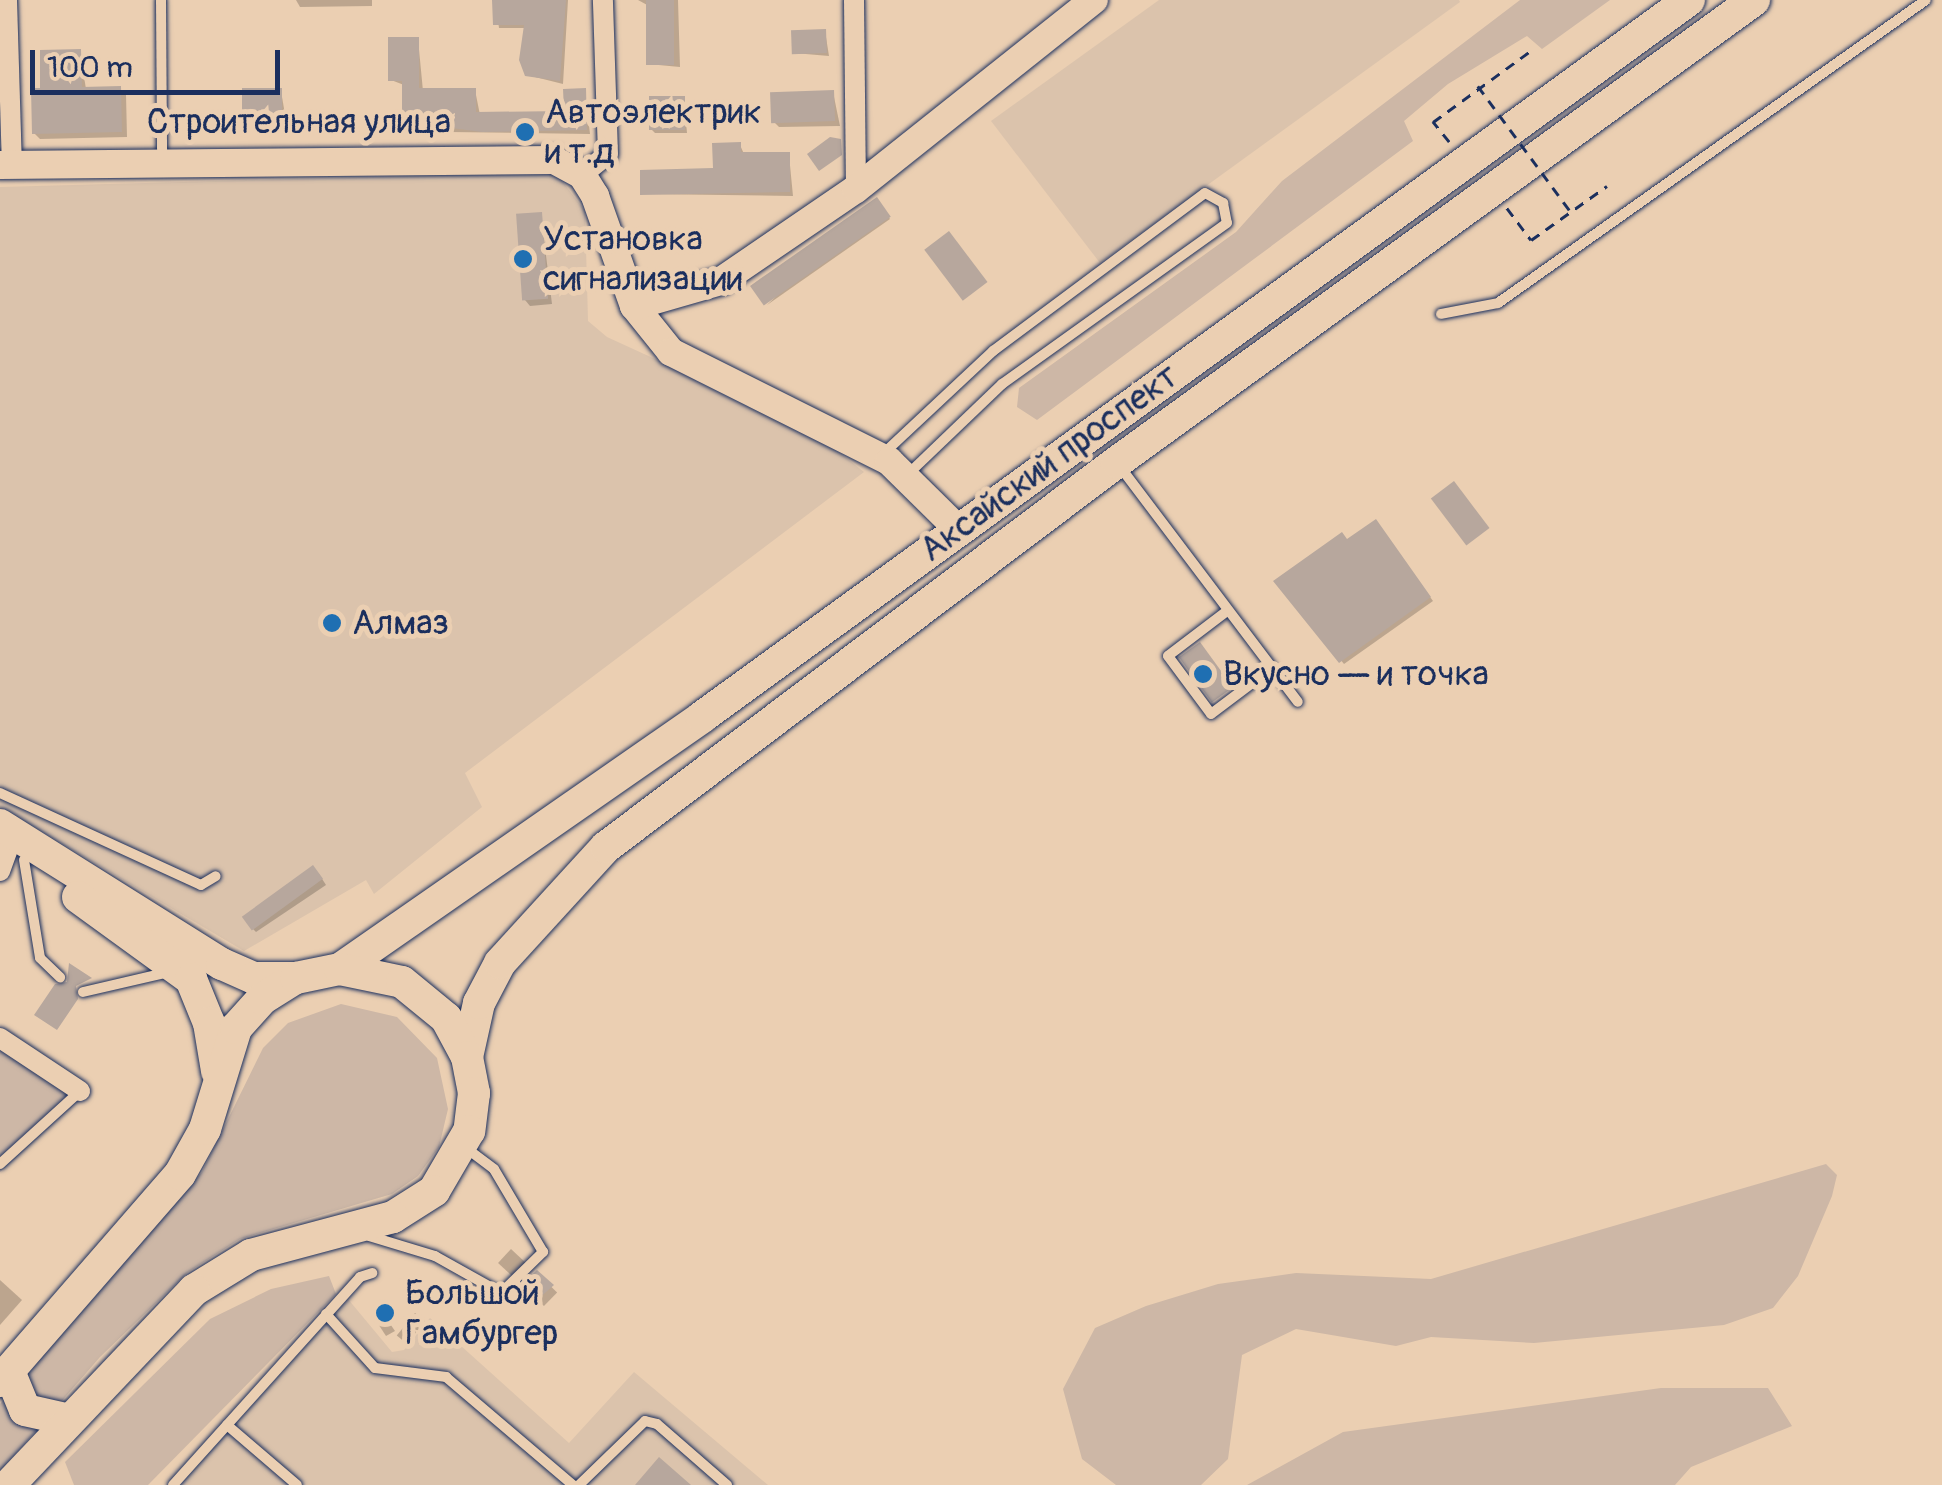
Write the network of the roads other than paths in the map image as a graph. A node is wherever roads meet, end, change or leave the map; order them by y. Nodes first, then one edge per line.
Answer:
1 (7, 0) edge
2 (161, 0) edge
3 (603, 0) edge
4 (854, 0) edge
5 (1094, 0) edge
6 (1689, 0) edge
7 (1754, 0) edge
8 (1926, 0) edge
9 (162, 160) junction
10 (6, 165) edge
11 (582, 175) junction
12 (856, 189) junction
13 (634, 306) junction
14 (1441, 314) dead end
15 (882, 456) junction
16 (1117, 462) junction
17 (906, 477) junction
18 (958, 530) junction
19 (1227, 611) junction
20 (1272, 668) junction
21 (1298, 702) dead end
22 (0, 793) edge
23 (6, 850) edge
24 (216, 876) dead end
25 (180, 969) junction
26 (340, 969) junction
27 (60, 977) dead end
28 (296, 978) junction
29 (83, 992) dead end
30 (0, 1038) edge
31 (467, 1058) junction
32 (218, 1073) junction
33 (80, 1091) joint
34 (464, 1145) junction
35 (0, 1164) edge
36 (344, 1231) junction
37 (372, 1273) dead end
38 (326, 1314) junction
39 (5, 1376) edge
40 (66, 1419) junction
41 (227, 1425) junction
42 (22, 1481) edge
43 (173, 1485) edge
44 (297, 1485) edge
45 (576, 1485) edge
46 (727, 1485) edge

1 - 10 street
2 - 9 lane
3 - 11 street
4 - 12 street
5 - 12 street
6 - 18 main road, Аксайский проспект
7 - 16 main road, Аксайский проспект
8 - 14 lane
9 - 10 street, Строительная улица
9 - 11 street, Строительная улица
11 - 13 street
12 - 13 street
13 - 15 street
15 - 17 street
15 - 17 lane
16 - 19 lane
16 - 31 main road, Аксайский проспект
17 - 18 street
18 - 26 main road, Аксайский проспект
19 - 20 lane
19 - 20 lane
20 - 21 lane
22 - 24 lane
23 - 25 main road
23 - 27 lane
23 - 28 main road
25 - 29 lane
25 - 32 main road
26 - 28 main road
26 - 31 main road
28 - 32 main road
30 - 33 street
31 - 34 main road
32 - 39 main road
33 - 35 lane
34 - 36 main road
34 - 36 lane
36 - 40 main road
37 - 38 lane
38 - 41 lane
38 - 45 lane
39 - 40 main road
40 - 42 main road
41 - 43 lane
41 - 44 lane
45 - 46 lane

